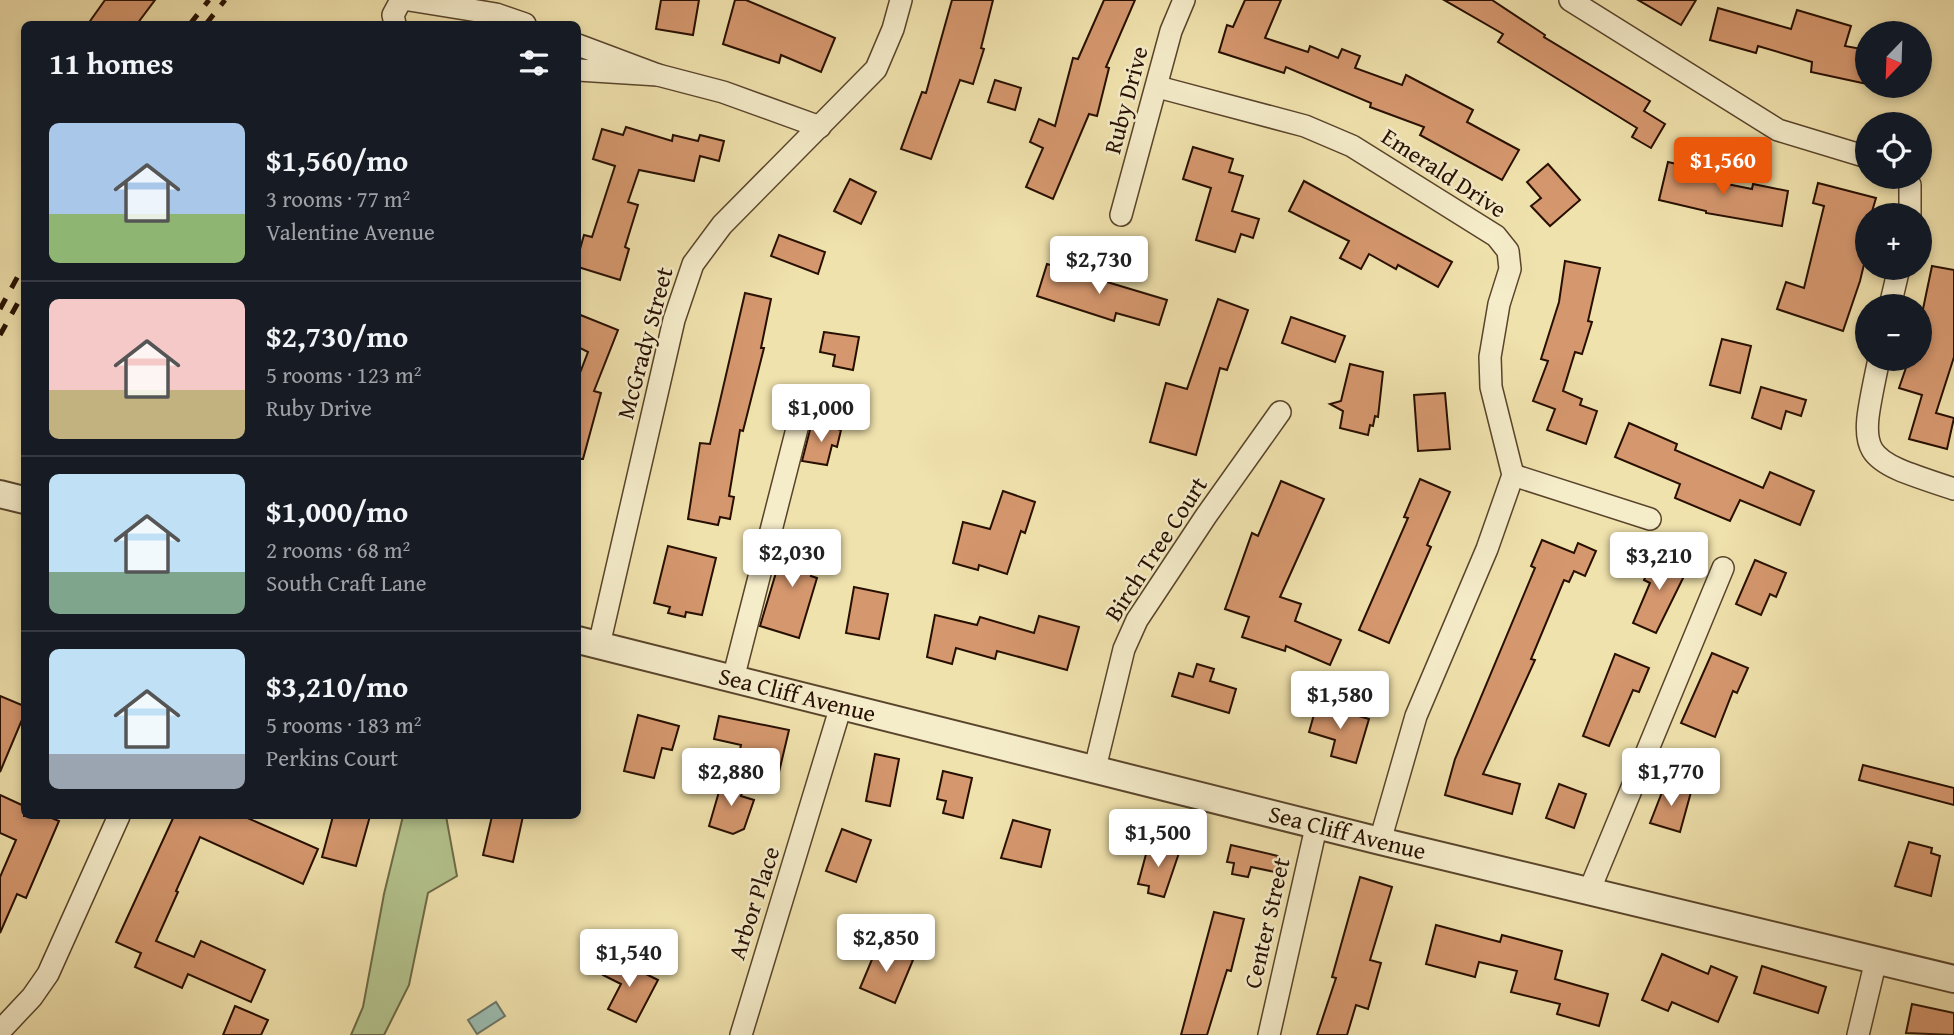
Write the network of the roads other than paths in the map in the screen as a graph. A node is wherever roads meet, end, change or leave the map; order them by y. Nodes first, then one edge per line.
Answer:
1 (401, 0) edge
2 (409, 0) edge
3 (901, 0) edge
4 (1184, 0) edge
5 (1570, 0) edge
6 (394, 21) edge
7 (517, 21) edge
8 (581, 45) edge
9 (581, 70) edge
10 (658, 75) junction
11 (1158, 87) junction
12 (820, 127) junction
13 (1855, 153) edge
14 (1121, 215) dead end
15 (1876, 371) edge
16 (1280, 412) dead end
17 (800, 417) dead end
18 (1513, 475) junction
19 (1954, 489) edge
20 (0, 494) edge
21 (21, 499) edge
22 (1650, 519) dead end
23 (1723, 568) dead end
24 (588, 643) edge
25 (733, 679) junction
26 (841, 706) junction
27 (1095, 768) junction
28 (118, 819) edge
29 (1317, 823) junction
30 (1380, 841) junction
31 (1590, 889) junction
32 (1876, 960) junction
33 (1954, 978) edge
34 (0, 1031) edge
35 (741, 1035) edge
36 (1269, 1035) edge
37 (1858, 1035) edge

1 - 6 street
2 - 7 street
3 - 12 street, McGrady Street
4 - 11 street, Ruby Drive
5 - 13 street
8 - 10 street
9 - 10 street
10 - 12 street
11 - 14 street, Ruby Drive
11 - 18 street, Emerald Drive
12 - 24 street, McGrady Street
15 - 19 street
16 - 27 street, Birch Tree Court
17 - 25 street
18 - 22 street
18 - 30 street
20 - 21 street
23 - 31 street
24 - 25 street, Sea Cliff Avenue
25 - 26 street, Sea Cliff Avenue
26 - 27 street, Sea Cliff Avenue
26 - 35 street, Arbor Place
27 - 29 street, Sea Cliff Avenue
28 - 34 street
29 - 30 street, Sea Cliff Avenue
29 - 36 street, Center Street
30 - 31 street, Sea Cliff Avenue
31 - 32 street, Sea Cliff Avenue
32 - 33 street, Sea Cliff Avenue
32 - 37 street

